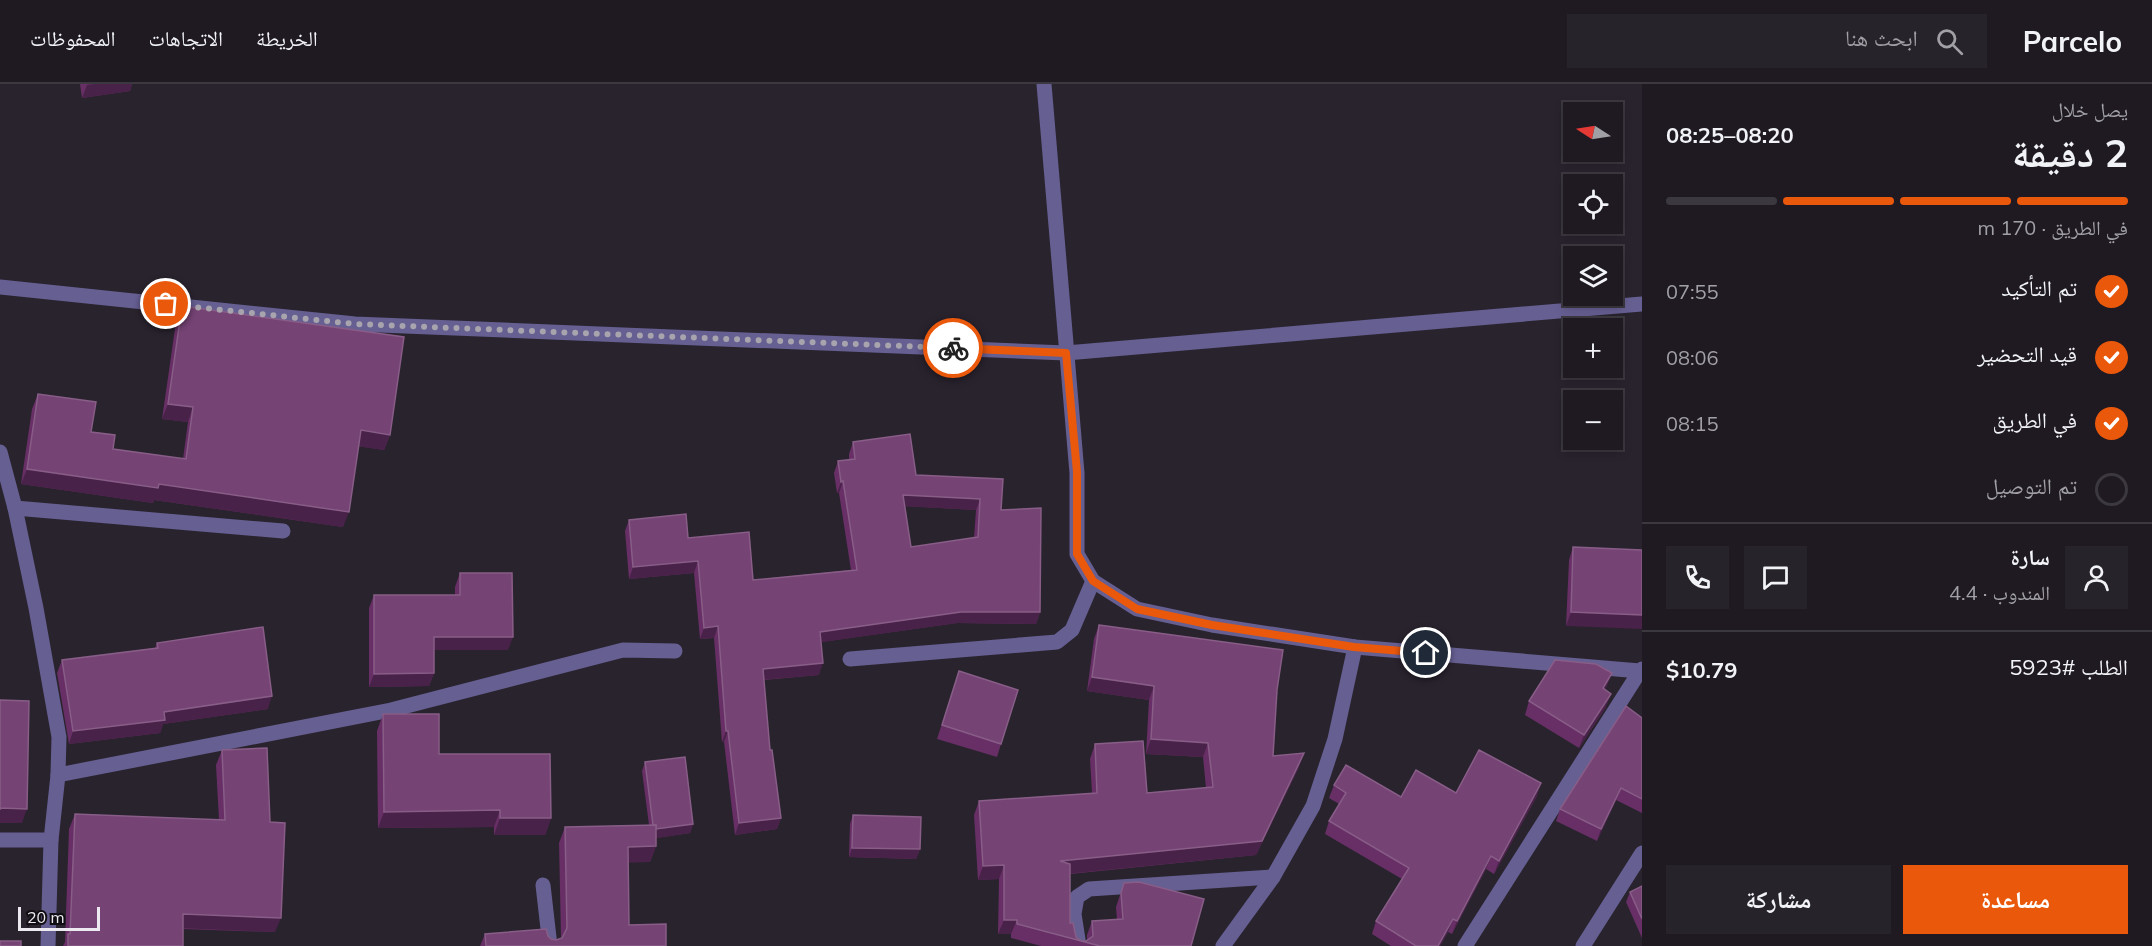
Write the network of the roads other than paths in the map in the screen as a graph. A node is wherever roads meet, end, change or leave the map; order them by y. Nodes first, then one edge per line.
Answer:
1 (1044, 84) edge
2 (0, 287) edge
3 (1642, 304) edge
4 (1066, 353) junction
5 (0, 452) edge
6 (15, 508) junction
7 (283, 531) dead end
8 (1093, 581) junction
9 (1354, 647) junction
10 (675, 651) dead end
11 (850, 658) dead end
12 (1641, 670) edge
13 (58, 775) junction
14 (0, 840) edge
15 (51, 840) junction
16 (1642, 853) edge
17 (1273, 877) junction
18 (543, 885) dead end
19 (48, 946) edge
20 (550, 946) edge
21 (1079, 946) edge
22 (1223, 946) edge
23 (1465, 946) edge
24 (1584, 946) edge

1 - 4 street
2 - 4 street
3 - 4 street
4 - 8 street
5 - 6 street
6 - 7 street
6 - 13 street
8 - 9 street
8 - 11 street
9 - 12 street
9 - 17 street
10 - 13 street
12 - 23 street
13 - 15 street
14 - 15 street
15 - 19 street
16 - 24 street
17 - 21 street
17 - 22 street
18 - 20 street

